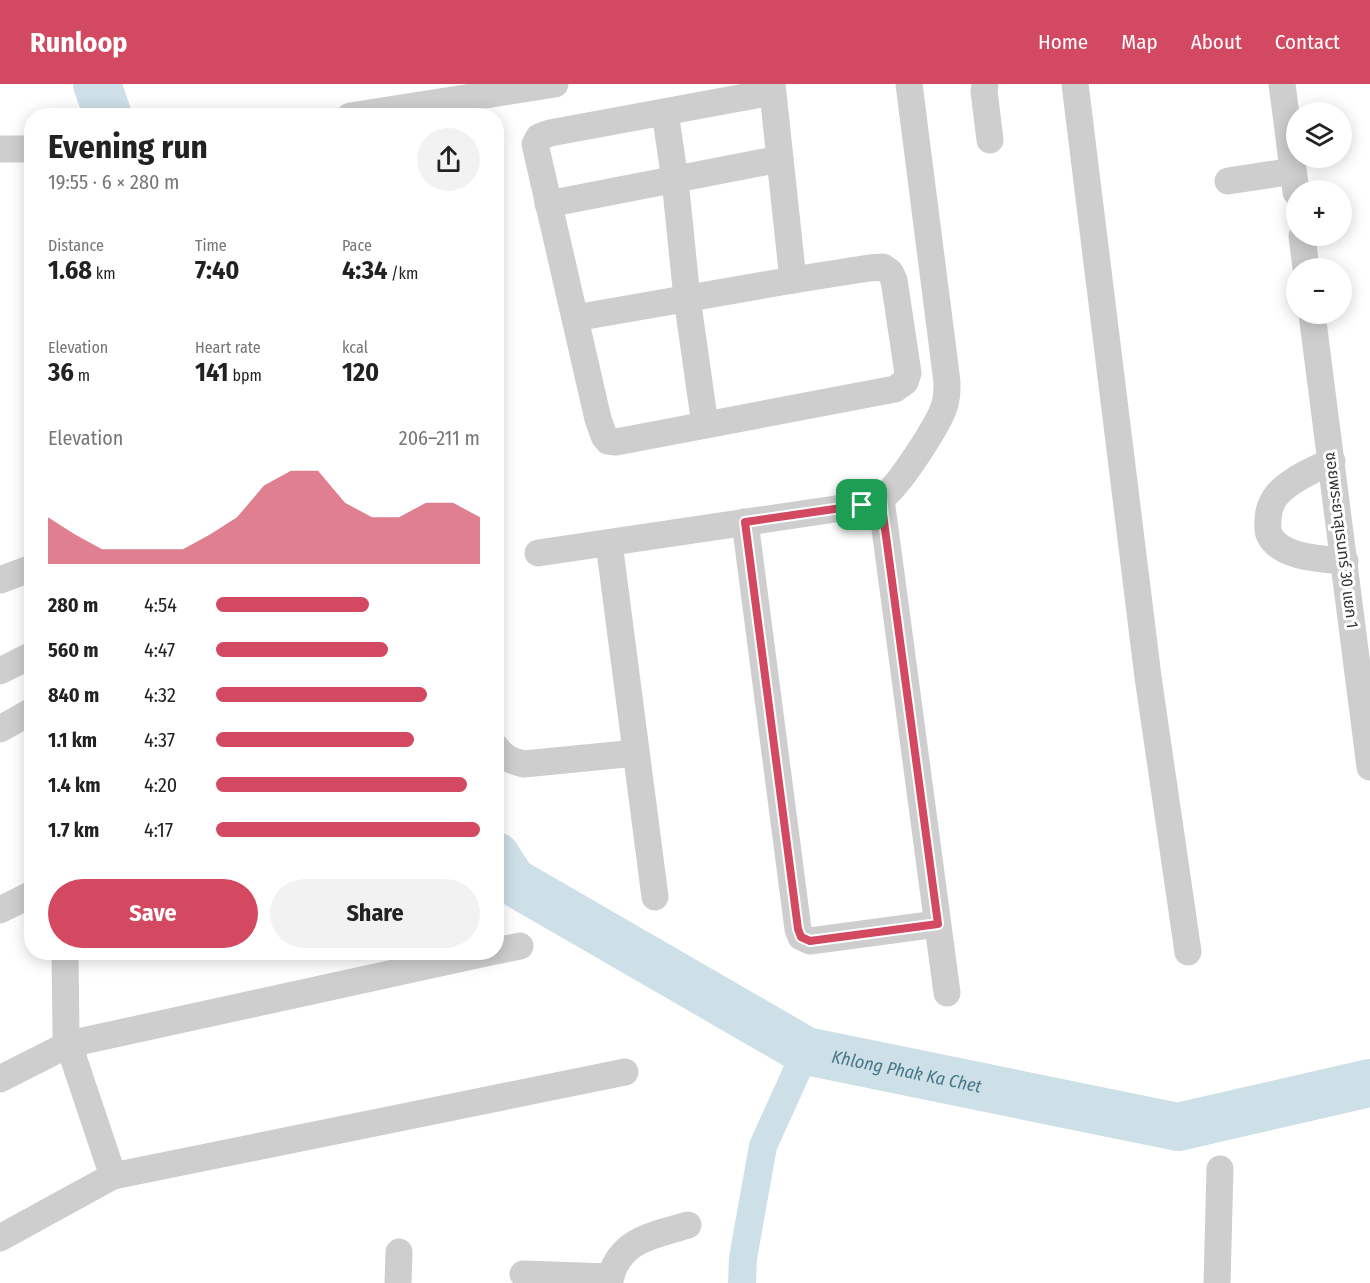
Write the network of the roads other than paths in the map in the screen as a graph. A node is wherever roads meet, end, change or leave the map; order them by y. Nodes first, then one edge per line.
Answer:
1 (555, 84) edge
2 (909, 84) edge
3 (985, 84) edge
4 (1075, 84) edge
5 (1282, 84) edge
6 (772, 88) edge
7 (446, 108) edge
8 (665, 112) junction
9 (990, 140) dead end
10 (0, 149) edge
11 (24, 149) edge
12 (780, 159) junction
13 (675, 180) junction
14 (1295, 180) edge
15 (1228, 181) dead end
16 (1286, 182) edge
17 (548, 204) junction
18 (793, 280) junction
19 (687, 298) junction
20 (575, 318) junction
21 (1313, 324) edge
22 (705, 424) junction
23 (1332, 461) junction
24 (881, 499) junction
25 (745, 522) junction
26 (609, 543) junction
27 (538, 553) dead end
28 (1344, 561) junction
29 (24, 571) edge
30 (0, 580) edge
31 (24, 659) edge
32 (0, 671) edge
33 (24, 716) edge
34 (0, 729) edge
35 (636, 753) junction
36 (504, 757) edge
37 (1370, 767) edge
38 (655, 897) dead end
39 (24, 898) edge
40 (0, 910) edge
41 (938, 924) junction
42 (1188, 952) dead end
43 (65, 960) edge
44 (453, 960) edge
45 (947, 993) dead end
46 (69, 1044) junction
47 (625, 1072) dead end
48 (0, 1079) edge
49 (1220, 1168) dead end
50 (113, 1176) junction
51 (688, 1225) dead end
52 (0, 1238) edge
53 (399, 1252) dead end
54 (524, 1274) dead end
55 (610, 1280) edge
56 (398, 1283) edge
57 (1217, 1283) edge

1 - 7 street
2 - 24 street
3 - 9 street
4 - 42 street
5 - 14 street
6 - 8 street
6 - 12 street
8 - 13 street
8 - 17 street
10 - 11 street
12 - 13 street
12 - 18 street
13 - 17 street
13 - 19 street
15 - 16 street
17 - 20 street
18 - 19 street
18 - 22 street
19 - 20 street
19 - 22 street
20 - 22 street
21 - 23 street, ซอยพระยาสุเรนทร์ 30 แยก 1
23 - 28 street, ซอยพระยาสุเรนทร์ 30 แยก 1
23 - 28 street
24 - 25 street
24 - 41 street
25 - 26 street
25 - 41 street
26 - 27 street
26 - 35 street
28 - 37 street, ซอยพระยาสุเรนทร์ 30 แยก 1
29 - 30 street
31 - 32 street
33 - 34 street
35 - 36 street
35 - 38 street
39 - 40 street
41 - 45 street
43 - 46 street
44 - 46 street
46 - 48 street
46 - 50 street
47 - 50 street
49 - 57 street
50 - 52 street
51 - 55 street
53 - 56 street
54 - 55 street

